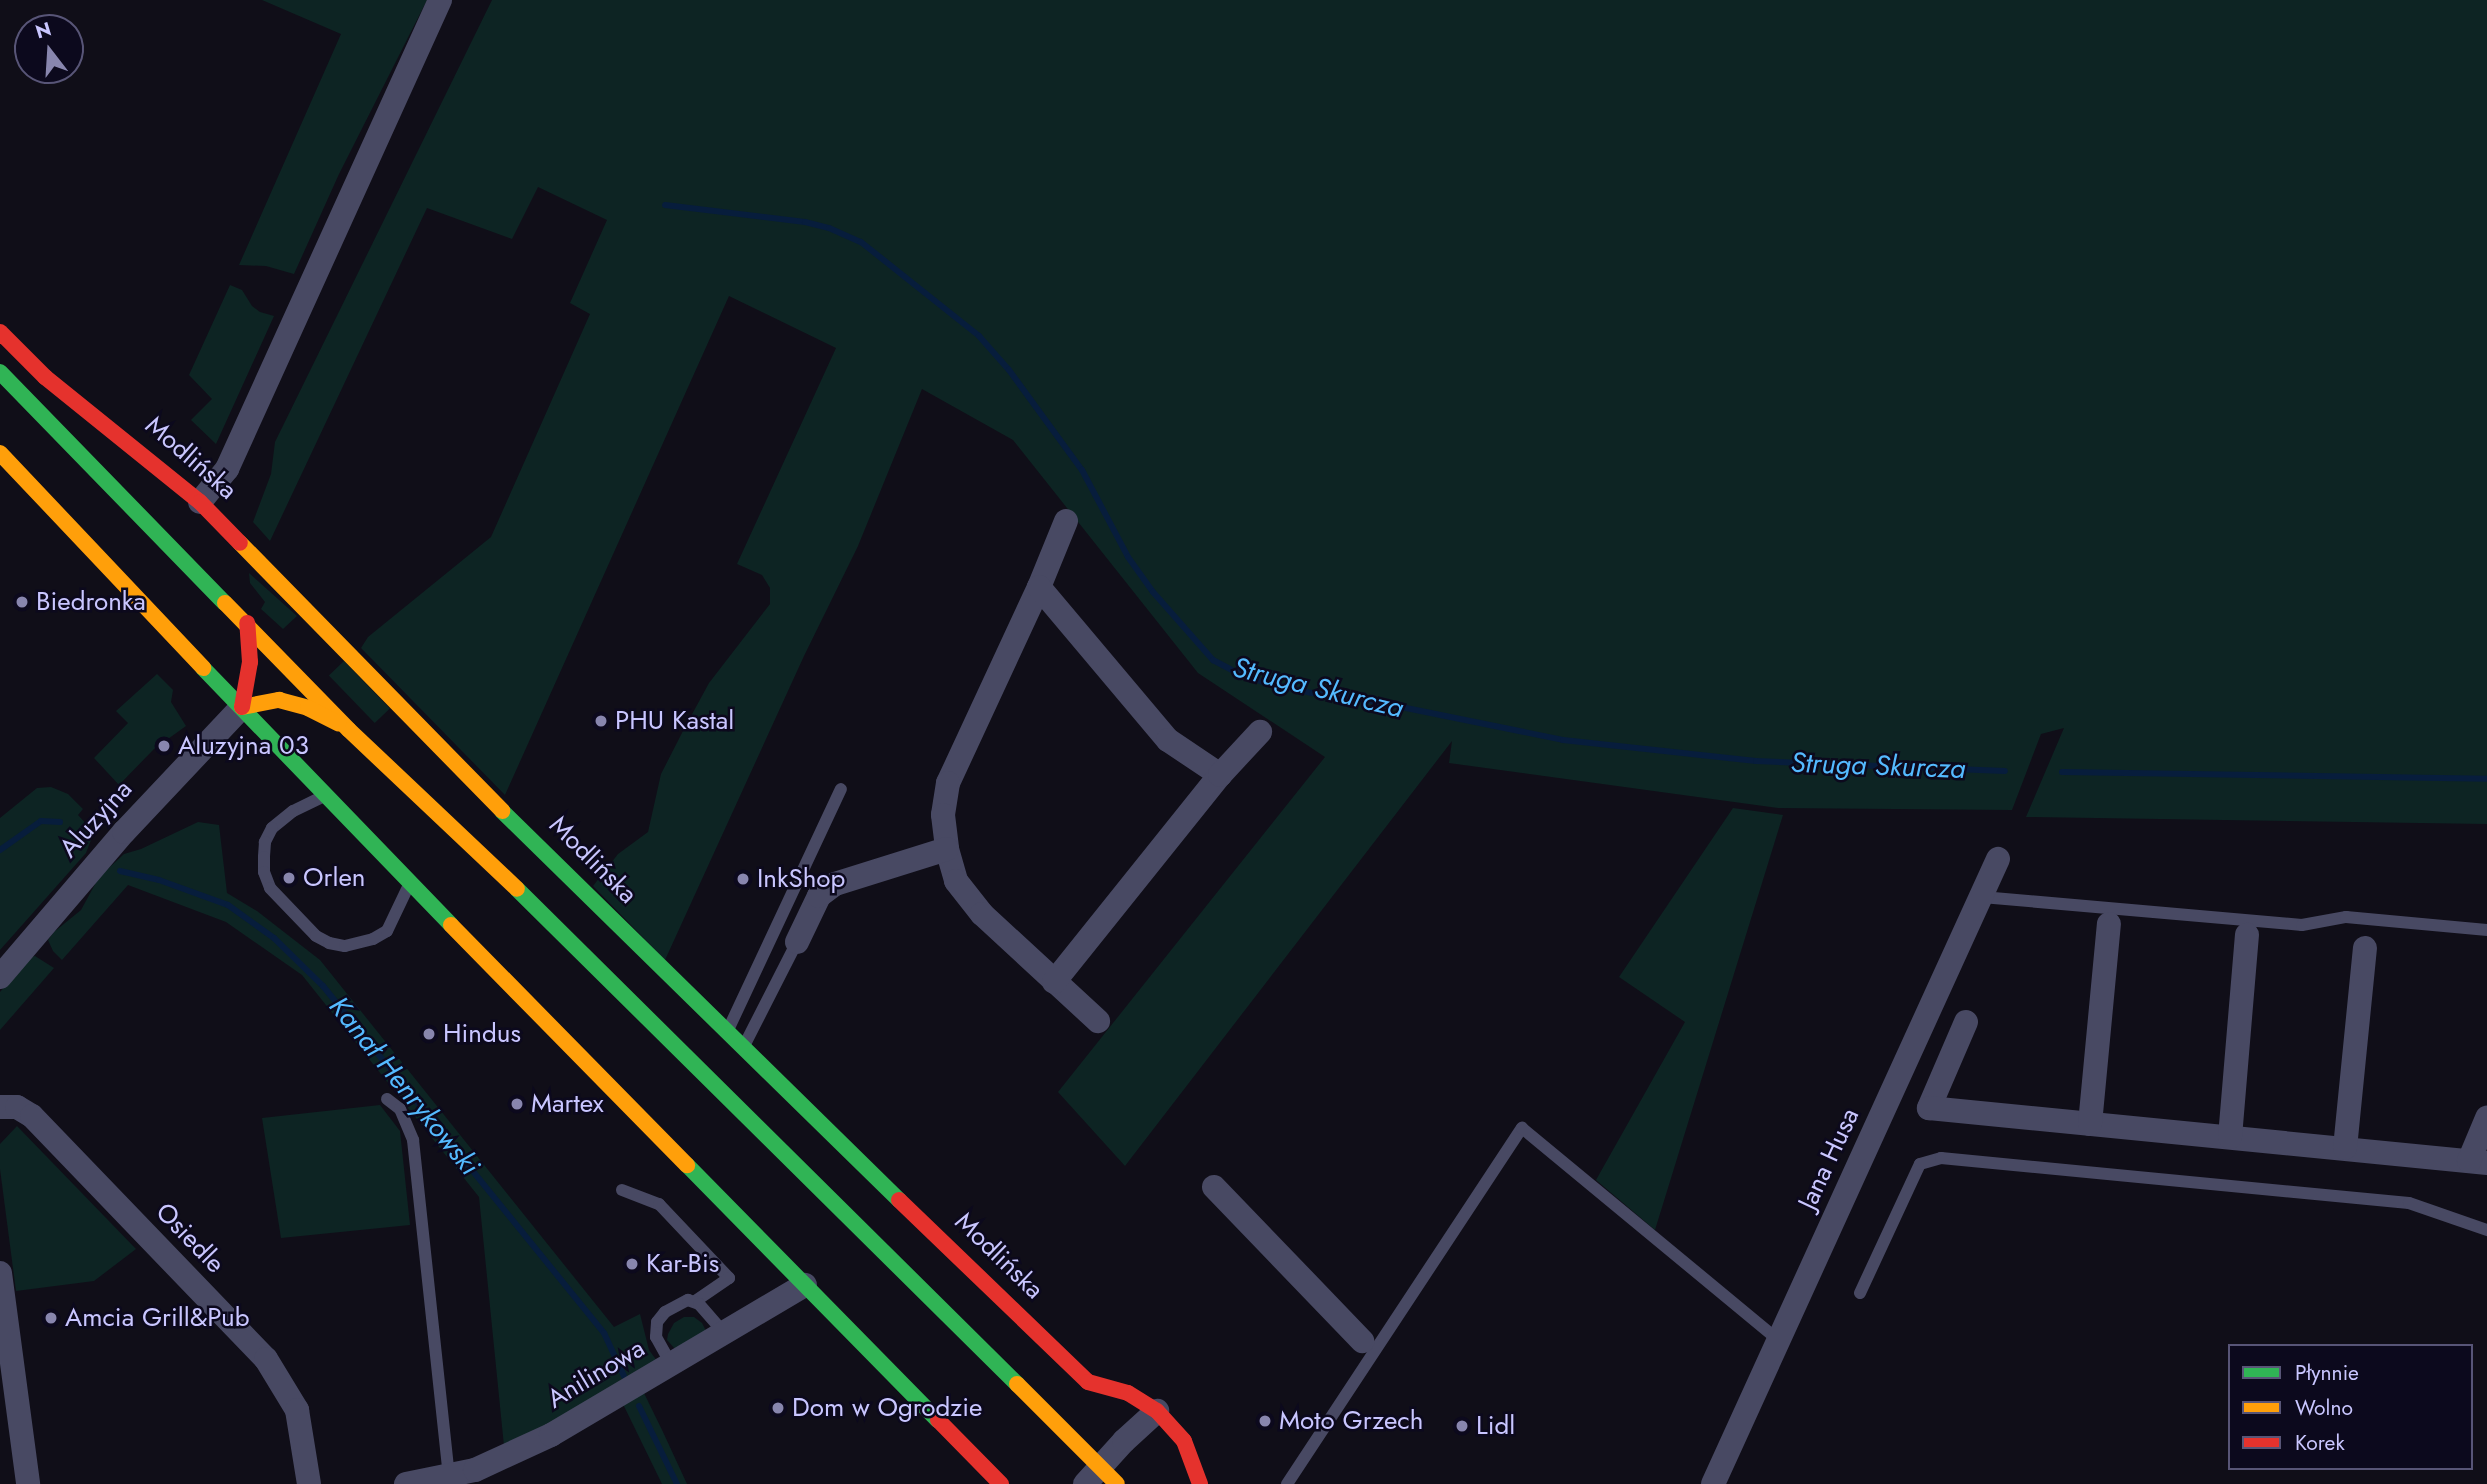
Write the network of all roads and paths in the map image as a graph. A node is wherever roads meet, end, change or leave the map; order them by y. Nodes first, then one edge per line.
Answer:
1 (440, 0) edge
2 (0, 332) edge
3 (0, 372) edge
4 (0, 453) edge
5 (200, 502) junction
6 (1066, 521) dead end
7 (1039, 587) junction
8 (247, 623) junction
9 (242, 707) junction
10 (349, 730) junction
11 (1260, 732) dead end
12 (1220, 775) junction
13 (841, 789) dead end
14 (324, 796) junction
15 (947, 849) junction
16 (1998, 859) dead end
17 (409, 883) junction
18 (1982, 897) junction
19 (2109, 924) dead end
20 (2487, 930) edge
21 (2247, 935) dead end
22 (797, 942) joint
23 (2365, 948) dead end
24 (0, 977) edge
25 (1054, 982) junction
26 (1098, 1021) dead end
27 (1966, 1022) dead end
28 (726, 1034) junction
29 (743, 1050) junction
30 (387, 1099) dead end
31 (0, 1107) edge
32 (2487, 1118) edge
33 (2090, 1124) junction
34 (2230, 1137) junction
35 (2346, 1148) junction
36 (2478, 1162) edge
37 (1214, 1187) dead end
38 (622, 1190) dead end
39 (2487, 1230) edge
40 (0, 1273) edge
41 (805, 1285) junction
42 (1860, 1293) dead end
43 (694, 1302) junction
44 (724, 1333) junction
45 (1778, 1340) junction
46 (1368, 1346) junction
47 (671, 1364) junction
48 (1157, 1411) junction
49 (449, 1476) junction
50 (1101, 1479) edge
51 (28, 1484) edge
52 (309, 1484) edge
53 (406, 1484) edge
54 (1000, 1484) edge
55 (1200, 1484) edge
56 (1287, 1484) edge
57 (1713, 1484) edge

1 - 5 street
2 - 5 main road, Modlińska
3 - 8 main road
4 - 9 main road
5 - 28 main road, Modlińska
6 - 7 street
7 - 12 street
7 - 15 street
8 - 9 main road
8 - 10 main road
9 - 10 main road
9 - 14 main road
9 - 24 street, Aluzyjna
10 - 50 main road
11 - 12 street
12 - 25 street
13 - 28 lane
14 - 17 main road
14 - 17 lane
15 - 22 street
15 - 25 street
16 - 18 street, Jana Husa
17 - 41 main road
18 - 20 lane
18 - 45 street, Jana Husa
19 - 33 street
21 - 34 street
22 - 29 lane
23 - 35 street
25 - 26 street
27 - 33 street
28 - 29 main road, Modlińska
29 - 48 main road, Modlińska
30 - 49 lane
31 - 52 street, Osiedle
32 - 36 street
33 - 34 street
34 - 35 street
35 - 36 street
37 - 46 street
38 - 43 lane
39 - 42 lane
40 - 51 street
41 - 44 street, Anilinowa
41 - 54 main road
43 - 44 lane
43 - 47 lane
44 - 47 street, Anilinowa
45 - 46 lane
45 - 57 street, Jana Husa
46 - 56 lane
47 - 49 street, Anilinowa
48 - 50 street
48 - 55 main road, Modlińska
49 - 53 street, Anilinowa

